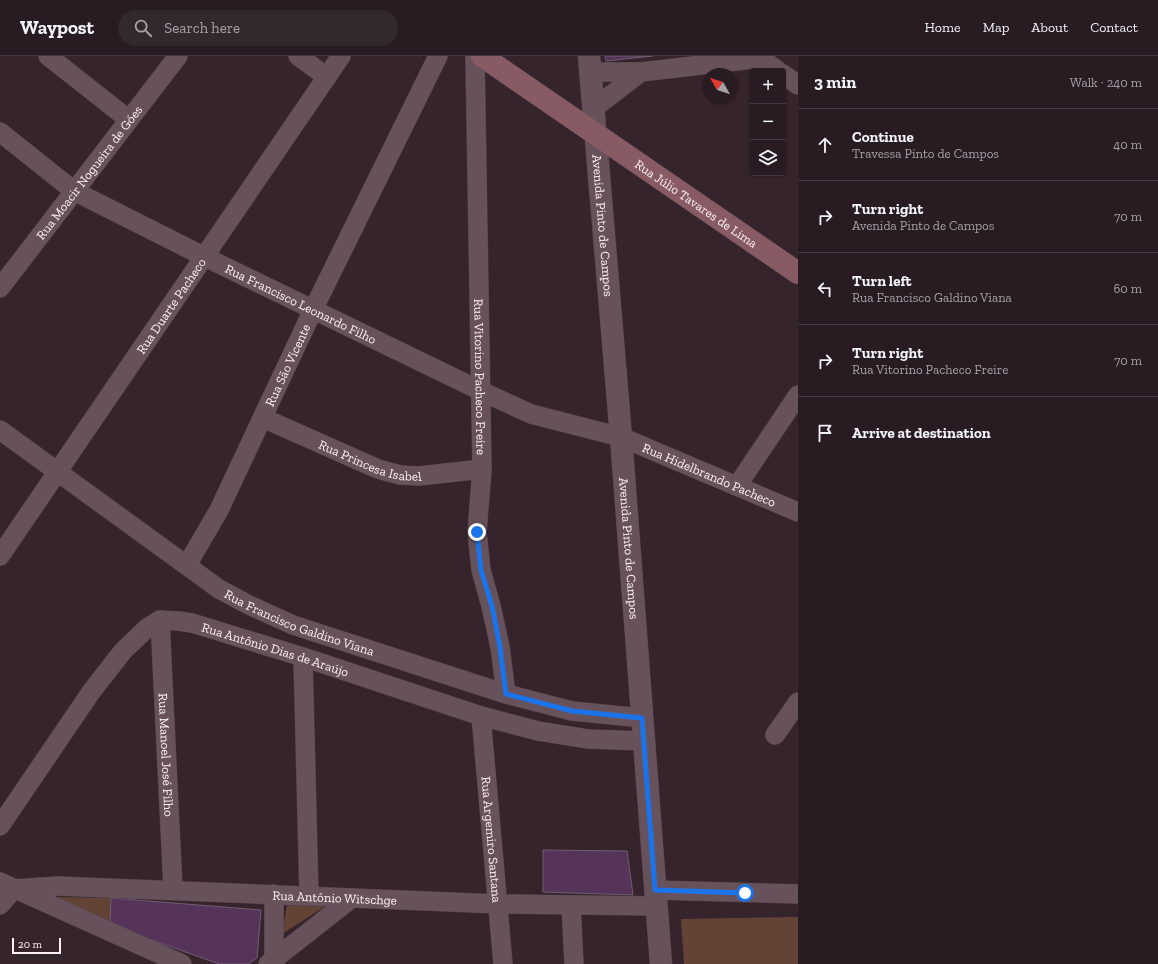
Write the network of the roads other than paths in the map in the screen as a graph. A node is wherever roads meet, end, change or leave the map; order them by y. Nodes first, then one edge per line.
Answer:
1 (48, 56) edge
2 (178, 56) edge
3 (298, 56) edge
4 (341, 56) edge
5 (438, 56) edge
6 (475, 56) edge
7 (482, 56) edge
8 (761, 57) edge
9 (589, 64) edge
10 (774, 68) edge
11 (641, 72) junction
12 (786, 76) edge
13 (327, 77) junction
14 (798, 85) edge
15 (594, 108) junction
16 (128, 119) junction
17 (0, 132) edge
18 (595, 132) junction
19 (74, 191) junction
20 (205, 257) junction
21 (798, 273) edge
22 (0, 288) edge
23 (313, 310) junction
24 (481, 391) junction
25 (798, 395) edge
26 (263, 418) junction
27 (0, 430) edge
28 (621, 437) junction
29 (482, 469) junction
30 (57, 472) junction
31 (737, 486) junction
32 (798, 512) edge
33 (0, 556) edge
34 (187, 565) junction
35 (160, 620) junction
36 (303, 657) junction
37 (506, 694) junction
38 (798, 702) edge
39 (481, 716) junction
40 (642, 718) junction
41 (775, 735) dead end
42 (644, 741) junction
43 (0, 826) edge
44 (7, 885) edge
45 (173, 890) junction
46 (274, 894) junction
47 (798, 894) edge
48 (309, 896) junction
49 (352, 898) junction
50 (656, 898) junction
51 (499, 904) junction
52 (0, 905) edge
53 (571, 905) junction
54 (271, 961) edge
55 (182, 964) edge
56 (503, 964) edge
57 (574, 964) edge
58 (661, 964) edge

1 - 16 street
2 - 16 street, Rua Moacir Nogueira de Góes
3 - 13 street
4 - 13 street, Rua Duarte Pacheco
5 - 23 street, Rua São Vicente
6 - 24 street, Rua Vitorino Pacheco Freire
7 - 18 main road, Rua Júlio Tavares de Lima
8 - 10 street
8 - 11 street
9 - 11 street
9 - 15 street, Avenida Pinto de Campos
11 - 15 street
12 - 14 street
13 - 20 street, Rua Duarte Pacheco
15 - 18 street, Avenida Pinto de Campos
16 - 19 street, Rua Moacir Nogueira de Góes
17 - 19 street, Rua Francisco Leonardo Filho
18 - 21 main road, Rua Júlio Tavares de Lima
18 - 28 street, Avenida Pinto de Campos
19 - 20 street, Rua Francisco Leonardo Filho
19 - 22 street, Rua Moacir Nogueira de Góes
20 - 23 street, Rua Francisco Leonardo Filho
20 - 30 street, Rua Duarte Pacheco
23 - 24 street, Rua Francisco Leonardo Filho
23 - 26 street, Rua São Vicente
24 - 28 street, Rua Francisco Leonardo Filho
24 - 29 street, Rua Vitorino Pacheco Freire
25 - 31 street
26 - 29 street, Rua Princesa Isabel
26 - 34 street, Rua São Vicente
27 - 30 street, Rua Francisco Galdino Viana
28 - 31 street, Rua Hidelbrando Pacheco
28 - 40 street, Avenida Pinto de Campos
29 - 37 street, Rua Vitorino Pacheco Freire
30 - 33 street, Rua Duarte Pacheco
30 - 34 street, Rua Francisco Galdino Viana
31 - 32 street, Rua Hidelbrando Pacheco
34 - 37 street, Rua Francisco Galdino Viana
35 - 36 street, Rua Antônio Dias de Araújo
35 - 43 street
35 - 45 street, Rua Manoel José Filho
36 - 39 street, Rua Antônio Dias de Araújo
36 - 48 street
37 - 40 street, Rua Francisco Galdino Viana
38 - 41 street
39 - 42 street, Rua Antônio Dias de Araújo
39 - 51 street, Rua Argemiro Santana
40 - 42 street, Avenida Pinto de Campos
42 - 50 street, Avenida Pinto de Campos
44 - 45 street, Rua Antônio Witschge
44 - 52 street
44 - 55 street
45 - 46 street, Rua Antônio Witschge
46 - 48 street, Rua Antônio Witschge
46 - 54 street
47 - 50 street, Rua Antônio Witschge
48 - 49 street, Rua Antônio Witschge
49 - 51 street, Rua Antônio Witschge
49 - 54 street
50 - 53 street, Rua Antônio Witschge
50 - 58 street, Avenida Pinto de Campos
51 - 53 street, Rua Antônio Witschge
51 - 56 street, Rua Argemiro Santana
53 - 57 street

